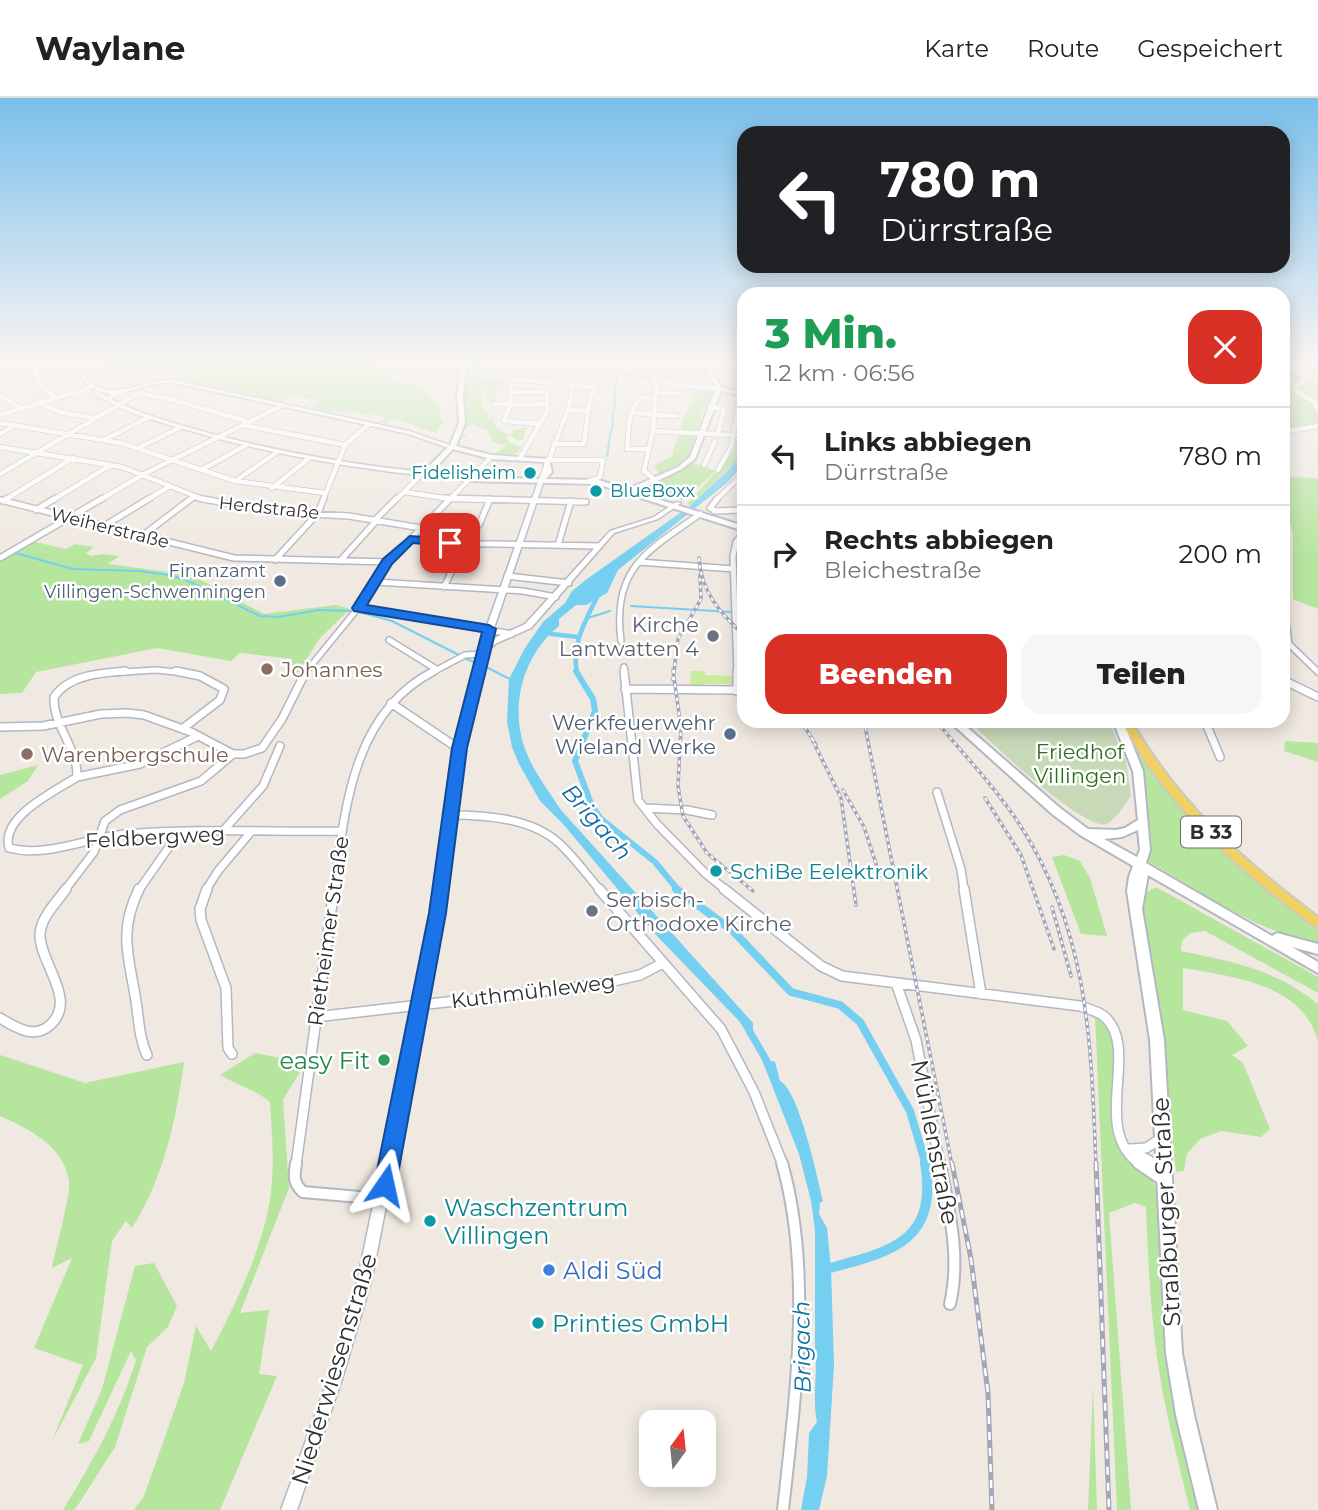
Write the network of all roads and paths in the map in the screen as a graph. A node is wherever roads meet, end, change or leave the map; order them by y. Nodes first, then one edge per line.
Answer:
1 (28, 428) edge
2 (79, 428) edge
3 (128, 428) edge
4 (179, 428) edge
5 (184, 428) edge
6 (237, 428) edge
7 (259, 428) edge
8 (364, 428) edge
9 (379, 428) edge
10 (459, 428) edge
11 (538, 428) edge
12 (561, 428) edge
13 (586, 428) edge
14 (629, 428) edge
15 (654, 428) edge
16 (704, 428) edge
17 (719, 428) edge
18 (736, 428) edge
19 (653, 431) junction
20 (702, 433) junction
21 (69, 434) junction
22 (718, 434) junction
23 (735, 435) junction
24 (456, 436) junction
25 (215, 438) junction
26 (105, 440) junction
27 (438, 443) junction
28 (345, 444) junction
29 (554, 444) junction
30 (699, 445) junction
31 (245, 446) junction
32 (0, 447) edge
33 (452, 447) junction
34 (138, 448) junction
35 (649, 449) junction
36 (38, 452) junction
37 (276, 453) junction
38 (491, 457) junction
39 (73, 458) junction
40 (520, 458) junction
41 (308, 459) junction
42 (170, 460) junction
43 (547, 460) junction
44 (338, 463) junction
45 (112, 465) junction
46 (704, 465) dead end
47 (430, 468) junction
48 (201, 470) junction
49 (718, 470) dead end
50 (0, 474) edge
51 (144, 474) junction
52 (422, 474) junction
53 (434, 475) junction
54 (554, 477) junction
55 (652, 478) junction
56 (469, 479) junction
57 (737, 479) edge
58 (541, 480) junction
59 (593, 480) junction
60 (235, 481) junction
61 (170, 486) junction
62 (272, 488) junction
63 (630, 488) junction
64 (404, 492) junction
65 (522, 492) dead end
66 (325, 493) junction
67 (194, 497) junction
68 (451, 499) junction
69 (490, 499) junction
70 (519, 500) junction
71 (534, 500) junction
72 (1, 501) edge
73 (570, 501) junction
74 (586, 502) dead end
75 (679, 505) junction
76 (36, 510) junction
77 (737, 510) edge
78 (716, 511) junction
79 (699, 512) junction
80 (318, 513) junction
81 (70, 518) junction
82 (376, 520) junction
83 (104, 526) junction
84 (737, 526) edge
85 (421, 528) junction
86 (142, 536) junction
87 (410, 539) junction
88 (737, 542) edge
89 (465, 543) junction
90 (519, 545) junction
91 (558, 545) junction
92 (599, 546) junction
93 (0, 558) edge
94 (275, 560) junction
95 (340, 561) junction
96 (388, 562) junction
97 (639, 562) junction
98 (734, 569) junction
99 (507, 576) junction
100 (376, 582) junction
101 (569, 583) junction
102 (444, 587) junction
103 (503, 590) junction
104 (556, 597) junction
105 (356, 611) junction
106 (489, 629) junction
107 (513, 634) junction
108 (389, 640) dead end
109 (621, 641) dead end
110 (1290, 645) edge
111 (482, 658) junction
112 (624, 667) dead end
113 (436, 669) junction
114 (1318, 672) edge
115 (1290, 683) edge
116 (625, 689) junction
117 (734, 690) junction
118 (737, 691) edge
119 (1317, 694) edge
120 (391, 703) junction
121 (59, 724) junction
122 (0, 727) edge
123 (962, 728) edge
124 (1121, 728) edge
125 (1131, 728) edge
126 (1208, 728) edge
127 (182, 729) junction
128 (198, 736) junction
129 (280, 746) dead end
130 (459, 748) junction
131 (233, 754) junction
132 (1220, 757) dead end
133 (77, 777) junction
134 (937, 792) dead end
135 (645, 808) junction
136 (450, 815) junction
137 (712, 815) dead end
138 (1141, 823) junction
139 (342, 831) junction
140 (222, 832) junction
141 (1084, 832) junction
142 (250, 833) junction
143 (178, 834) junction
144 (100, 837) junction
145 (1112, 849) junction
146 (1141, 865) junction
147 (1135, 877) junction
148 (1168, 881) junction
149 (1141, 895) junction
150 (1136, 912) junction
151 (1230, 917) junction
152 (1318, 923) edge
153 (1318, 948) edge
154 (663, 963) junction
155 (1318, 968) edge
156 (896, 983) junction
157 (981, 994) junction
158 (421, 1005) junction
159 (316, 1017) junction
160 (0, 1018) edge
161 (232, 1054) dead end
162 (147, 1055) dead end
163 (1162, 1138) junction
164 (1126, 1148) junction
165 (1163, 1174) junction
166 (383, 1199) junction
167 (950, 1304) dead end
168 (289, 1510) edge
169 (783, 1510) edge
170 (1208, 1510) edge

1 - 21 street
2 - 21 street
3 - 26 street
4 - 34 street
5 - 25 street
6 - 25 street
7 - 28 street
8 - 28 street
9 - 27 street
10 - 24 main road
11 - 40 street
12 - 29 street
13 - 29 street
14 - 35 street
15 - 19 street
16 - 20 main road
17 - 22 street
18 - 23 street
19 - 20 street
19 - 35 street
20 - 22 street
20 - 30 main road
21 - 26 street
21 - 36 street
22 - 23 street
23 - 49 street
24 - 27 street
24 - 33 main road
25 - 31 street
25 - 42 street
26 - 34 street
27 - 33 street
28 - 44 street
29 - 43 street
30 - 46 street
30 - 55 main road
31 - 37 street
31 - 48 street
32 - 36 street, Herdstraße
33 - 38 main road
33 - 47 main road
34 - 42 street
35 - 55 street
36 - 39 street, Herdstraße
36 - 50 street
37 - 41 street
37 - 60 street
38 - 40 main road
38 - 56 street
39 - 45 street, Herdstraße
39 - 72 street
40 - 43 main road
41 - 44 street
41 - 62 street
42 - 48 street
42 - 51 street
43 - 54 main road
43 - 58 street
43 - 59 street
44 - 52 street
44 - 66 street
45 - 51 street, Herdstraße
45 - 76 street
47 - 52 street
47 - 53 main road
48 - 60 street
51 - 61 street, Herdstraße
51 - 81 street
52 - 53 street
52 - 64 street
53 - 56 main road
54 - 58 main road
54 - 59 main road
55 - 63 main road
56 - 58 main road
56 - 68 street
57 - 78 street
58 - 71 street
59 - 63 main road
60 - 62 street
61 - 67 street, Herdstraße
61 - 83 street
62 - 66 street
63 - 75 main road
64 - 68 street
64 - 82 street
65 - 70 street
66 - 80 street
67 - 80 street, Herdstraße
67 - 86 street
68 - 69 street
68 - 85 street
69 - 70 street
69 - 89 street
70 - 71 street
71 - 73 street
71 - 90 street
72 - 76 street, Weiherstraße
73 - 74 street
73 - 91 street
75 - 79 main road
75 - 92 street
76 - 81 street, Weiherstraße
77 - 78 street
78 - 79 street
79 - 84 main road
79 - 97 street
80 - 82 street, Herdstraße
80 - 94 street
81 - 83 street, Weiherstraße
81 - 93 street
82 - 85 street, Herdstraße
82 - 95 street
83 - 86 street, Weiherstraße
85 - 87 street
86 - 94 street, Weiherstraße
87 - 89 street
87 - 96 street
88 - 98 street
89 - 90 street
89 - 102 street
90 - 91 street
90 - 99 street
91 - 92 street
92 - 101 street
94 - 95 street, Weiherstraße
95 - 96 street, Weiherstraße
96 - 100 street
97 - 98 street
97 - 109 street
98 - 117 street
99 - 101 street
99 - 103 street
100 - 102 street
100 - 105 street
101 - 104 street
102 - 103 street
103 - 104 street
103 - 106 street
104 - 107 street
105 - 106 street
105 - 131 street
106 - 107 street
106 - 111 street
107 - 111 street
108 - 113 street
110 - 114 street
111 - 113 street, Rietheimer Straße
111 - 130 street, Niederwiesenstraße
112 - 116 street
113 - 120 street, Rietheimer Straße
115 - 119 street
116 - 117 street
116 - 135 street
117 - 118 street
120 - 130 street
120 - 139 street, Rietheimer Straße
121 - 122 street
121 - 127 street
121 - 127 street
121 - 133 street
123 - 141 main road
124 - 138 main road
125 - 152 main road, B 33
126 - 132 street
127 - 128 street
128 - 131 street
128 - 133 street
129 - 140 street
130 - 136 street, Niederwiesenstraße
131 - 144 street
133 - 144 street, Feldbergweg
134 - 157 street
135 - 137 street
135 - 156 street
136 - 154 street
136 - 158 street, Niederwiesenstraße
138 - 141 main road
138 - 146 main road
139 - 142 street, Feldbergweg
139 - 159 street, Rietheimer Straße
140 - 142 street, Feldbergweg
140 - 143 street, Feldbergweg
141 - 145 main road
142 - 161 street
143 - 144 street, Feldbergweg
143 - 162 street
144 - 160 street
145 - 146 main road
145 - 147 main road
146 - 147 main road, Straßburger Straße
146 - 148 main road
146 - 149 main road, Straßburger Straße
147 - 150 main road, Straßburger Straße
148 - 149 main road
148 - 151 main road
149 - 150 main road, Straßburger Straße
150 - 163 main road, Straßburger Straße
151 - 153 main road
151 - 155 main road
154 - 158 street, Kuthmühleweg
154 - 169 street
156 - 157 street
156 - 167 street, Mühlenstraße
157 - 164 street
158 - 159 street, Kuthmühleweg
158 - 166 street, Niederwiesenstraße
159 - 166 street, Rietheimer Straße
163 - 164 street
163 - 165 main road, Straßburger Straße
164 - 165 street
165 - 170 main road, Straßburger Straße
166 - 168 street, Niederwiesenstraße

